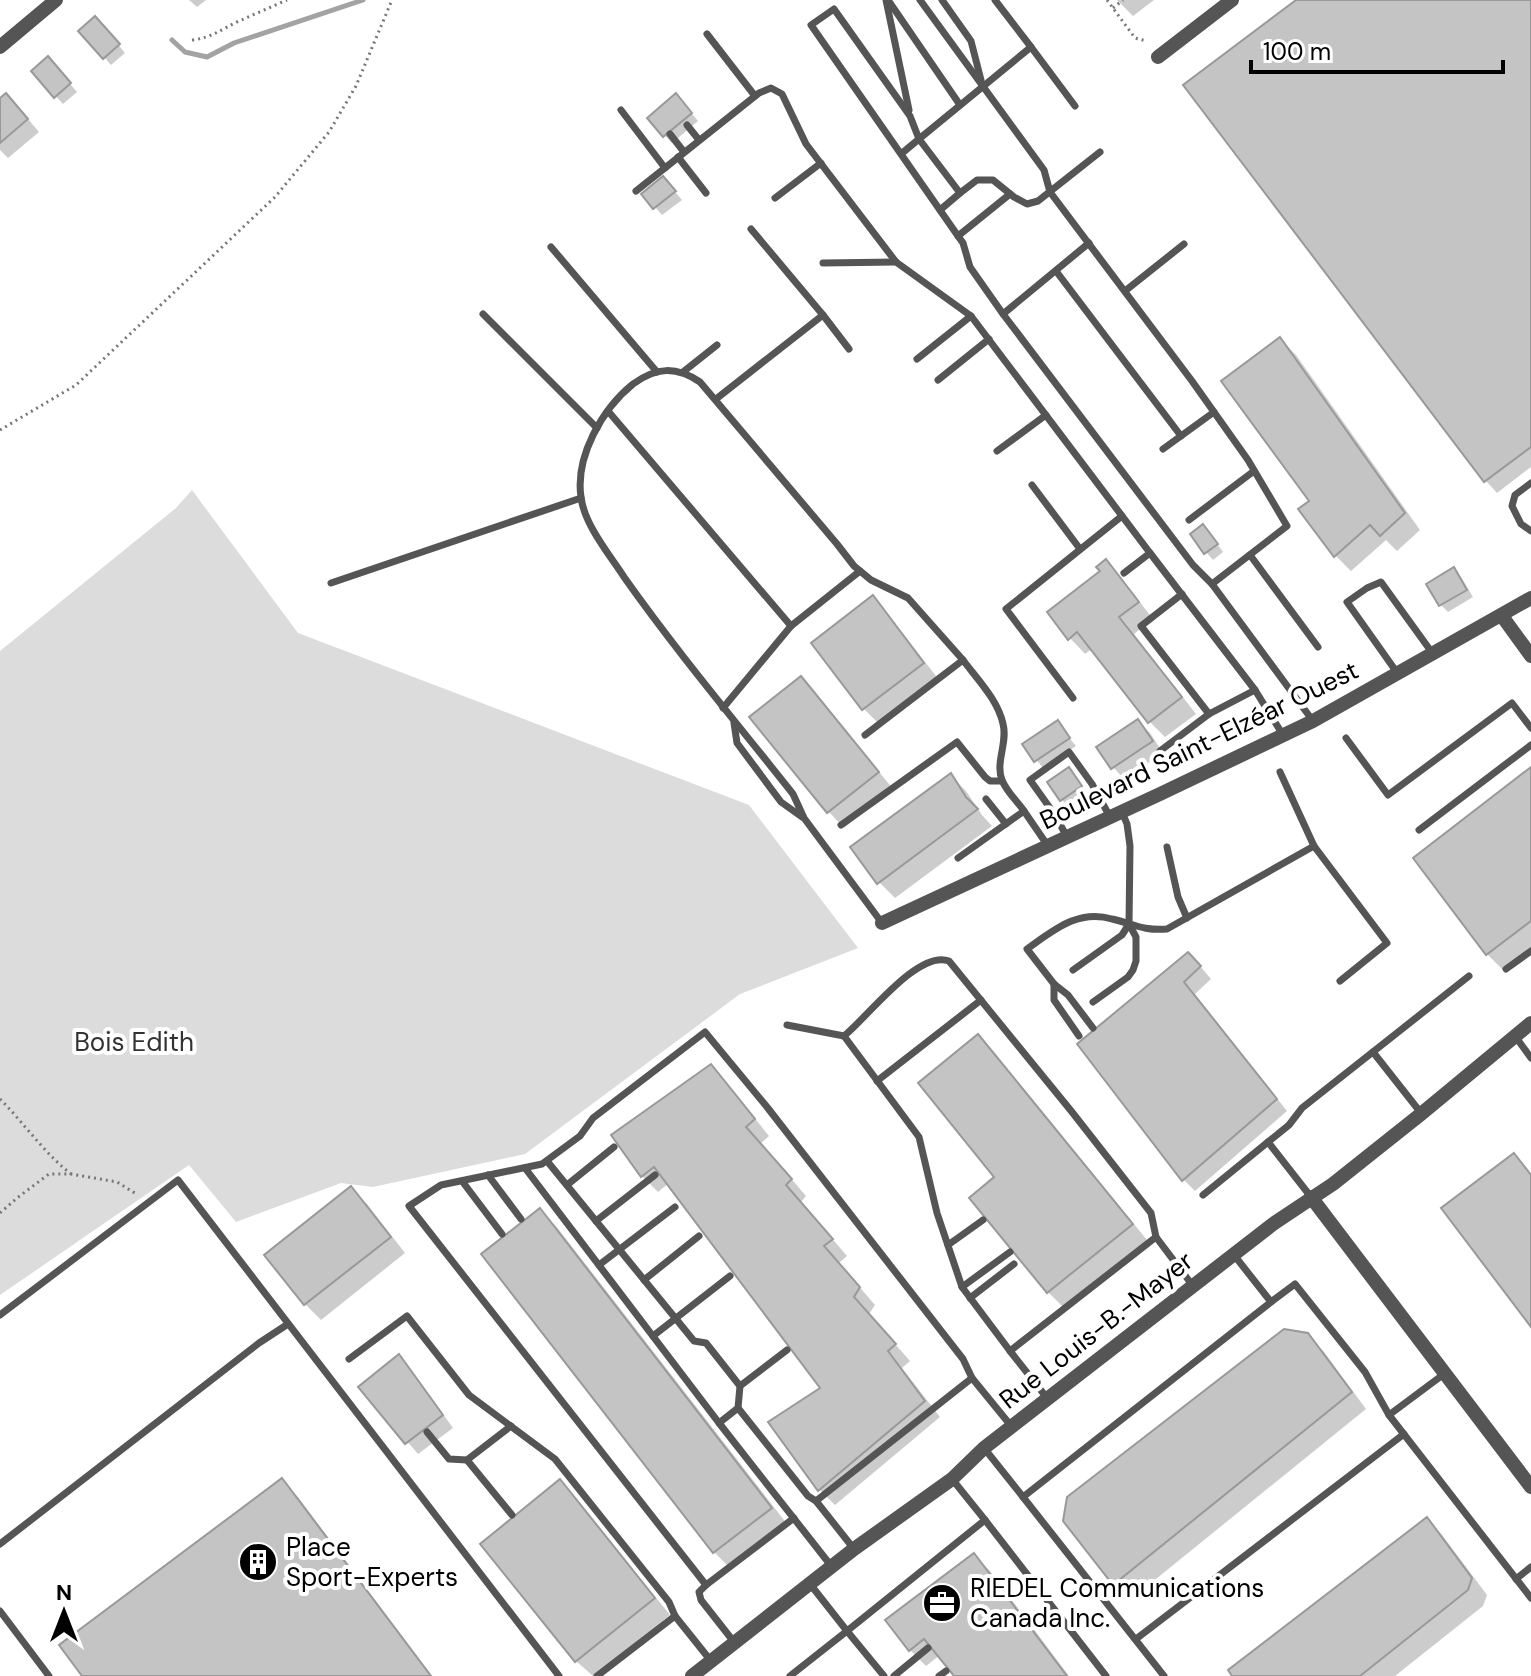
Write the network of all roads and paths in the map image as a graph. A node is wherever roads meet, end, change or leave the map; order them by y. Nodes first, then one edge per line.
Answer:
1 (56, 0) edge
2 (287, 0) edge
3 (392, 0) edge
4 (887, 0) edge
5 (920, 0) edge
6 (942, 0) edge
7 (995, 0) edge
8 (1107, 0) edge
9 (1123, 0) edge
10 (1232, 0) edge
11 (1113, 8) junction
12 (707, 34) dead end
13 (192, 40) dead end
14 (1146, 41) dead end
15 (0, 47) edge
16 (1031, 47) junction
17 (1158, 57) dead end
18 (982, 86) junction
19 (755, 96) junction
20 (960, 105) junction
21 (1075, 106) dead end
22 (621, 110) dead end
23 (910, 116) junction
24 (687, 125) dead end
25 (670, 134) dead end
26 (919, 139) junction
27 (699, 140) junction
28 (1100, 152) dead end
29 (681, 154) junction
30 (901, 154) junction
31 (821, 163) junction
32 (665, 168) junction
33 (636, 191) dead end
34 (1050, 192) junction
35 (706, 193) dead end
36 (960, 193) junction
37 (1010, 194) junction
38 (775, 198) dead end
39 (940, 210) junction
40 (751, 229) dead end
41 (958, 236) junction
42 (1089, 243) junction
43 (1184, 244) dead end
44 (551, 247) dead end
45 (896, 262) junction
46 (823, 263) dead end
47 (1056, 271) junction
48 (1125, 291) junction
49 (483, 314) dead end
50 (1003, 314) junction
51 (823, 315) junction
52 (971, 316) junction
53 (989, 339) junction
54 (717, 345) dead end
55 (849, 349) dead end
56 (917, 359) dead end
57 (657, 372) junction
58 (683, 372) junction
59 (938, 380) dead end
60 (716, 399) junction
61 (608, 411) junction
62 (1214, 412) junction
63 (1046, 415) junction
64 (597, 428) junction
65 (0, 430) edge
66 (1181, 436) junction
67 (1163, 449) dead end
68 (997, 451) dead end
69 (1254, 471) junction
70 (1531, 483) edge
71 (1032, 485) dead end
72 (581, 498) junction
73 (1122, 516) junction
74 (1189, 520) dead end
75 (1531, 531) edge
76 (1080, 549) junction
77 (1150, 553) junction
78 (1250, 555) junction
79 (860, 571) junction
80 (1124, 573) dead end
81 (331, 583) dead end
82 (1212, 584) junction
83 (1182, 594) junction
84 (1531, 598) edge
85 (1502, 616) junction
86 (791, 626) junction
87 (1318, 647) dead end
88 (1433, 654) junction
89 (1531, 656) edge
90 (963, 660) junction
91 (1398, 674) junction
92 (1255, 690) junction
93 (1073, 698) dead end
94 (723, 708) junction
95 (1209, 714) junction
96 (734, 721) junction
97 (1313, 721) junction
98 (1531, 728) edge
99 (865, 735) dead end
100 (1283, 735) junction
101 (1346, 738) dead end
102 (1531, 745) edge
103 (1160, 751) dead end
104 (1280, 772) dead end
105 (1002, 781) junction
106 (986, 799) dead end
107 (1024, 811) junction
108 (1116, 815) junction
109 (804, 818) junction
110 (1006, 824) junction
111 (841, 825) dead end
112 (1419, 830) dead end
113 (1067, 837) junction
114 (1048, 846) junction
115 (1314, 846) junction
116 (1167, 847) dead end
117 (958, 858) dead end
118 (1187, 918) junction
119 (882, 923) joint
120 (1129, 924) junction
121 (1531, 951) edge
122 (1506, 969) dead end
123 (1073, 970) dead end
124 (1469, 976) dead end
125 (1340, 981) dead end
126 (1054, 984) junction
127 (981, 1000) junction
128 (1093, 1002) dead end
129 (1531, 1023) edge
130 (787, 1025) dead end
131 (1093, 1028) dead end
132 (844, 1036) junction
133 (1079, 1036) dead end
134 (1515, 1036) junction
135 (1373, 1052) junction
136 (1531, 1058) edge
137 (877, 1081) junction
138 (0, 1099) edge
139 (1421, 1114) junction
140 (1268, 1142) junction
141 (614, 1147) dead end
142 (547, 1161) junction
143 (525, 1168) junction
144 (71, 1174) junction
145 (488, 1175) junction
146 (655, 1175) dead end
147 (462, 1181) junction
148 (567, 1185) junction
149 (1203, 1195) dead end
150 (1311, 1197) junction
151 (149, 1201) junction
152 (675, 1207) dead end
153 (0, 1213) edge
154 (521, 1219) dead end
155 (983, 1220) dead end
156 (596, 1221) junction
157 (502, 1234) dead end
158 (699, 1236) dead end
159 (1156, 1237) junction
160 (948, 1245) junction
161 (619, 1250) junction
162 (1010, 1252) dead end
163 (1233, 1254) junction
164 (1014, 1264) dead end
165 (599, 1265) junction
166 (730, 1276) dead end
167 (644, 1280) junction
168 (1193, 1286) junction
169 (962, 1287) junction
170 (970, 1298) junction
171 (1271, 1302) junction
172 (0, 1315) edge
173 (675, 1318) junction
174 (288, 1324) junction
175 (653, 1336) junction
176 (787, 1350) dead end
177 (1010, 1351) junction
178 (349, 1359) dead end
179 (1444, 1374) junction
180 (972, 1378) junction
181 (740, 1386) junction
182 (1048, 1398) junction
183 (738, 1408) junction
184 (1389, 1415) junction
185 (719, 1423) junction
186 (511, 1426) junction
187 (1012, 1427) junction
188 (427, 1432) dead end
189 (1404, 1434) junction
190 (984, 1448) junction
191 (467, 1460) junction
192 (952, 1479) junction
193 (1531, 1487) edge
194 (1023, 1497) junction
195 (816, 1501) junction
196 (512, 1515) dead end
197 (794, 1518) junction
198 (985, 1520) junction
199 (0, 1544) edge
200 (854, 1549) junction
201 (832, 1567) junction
202 (1531, 1567) edge
203 (1516, 1579) junction
204 (810, 1584) junction
205 (706, 1585) junction
206 (1531, 1598) edge
207 (0, 1611) edge
208 (675, 1616) junction
209 (847, 1631) junction
210 (1136, 1639) junction
211 (735, 1642) junction
212 (928, 1648) dead end
213 (711, 1661) junction
214 (49, 1676) edge
215 (559, 1676) edge
216 (597, 1676) edge
217 (692, 1676) edge
218 (790, 1676) edge
219 (884, 1676) edge
220 (894, 1676) edge
221 (1106, 1676) edge
222 (1164, 1676) edge

1 - 15 street
2 - 13 path
3 - 65 path
4 - 20 lane
4 - 23 lane
5 - 18 lane
6 - 18 lane
7 - 16 lane
8 - 11 path
9 - 11 path
10 - 17 street
11 - 14 path
12 - 19 lane
16 - 18 lane
16 - 21 lane
18 - 20 lane
18 - 34 lane
19 - 27 lane
19 - 31 lane
20 - 26 lane
22 - 32 lane
23 - 26 lane
23 - 30 lane
24 - 27 lane
25 - 29 lane
26 - 30 lane
26 - 36 lane
27 - 29 lane
28 - 34 lane
29 - 32 lane
29 - 35 lane
30 - 39 lane
31 - 38 lane
31 - 45 lane
32 - 33 lane
34 - 37 lane
34 - 42 lane
36 - 37 lane
36 - 39 lane
37 - 41 lane
39 - 41 lane
40 - 51 lane
41 - 50 lane
42 - 47 lane
42 - 48 lane
43 - 48 lane
44 - 57 lane
45 - 46 lane
45 - 52 lane
47 - 50 lane
47 - 66 lane
48 - 62 lane
49 - 64 lane
50 - 82 lane
51 - 55 lane
51 - 60 lane
52 - 53 lane
52 - 56 lane
53 - 59 lane
53 - 63 lane
54 - 58 lane
57 - 58 lane
57 - 61 lane
58 - 60 lane
60 - 79 lane
61 - 64 lane
61 - 86 lane
62 - 66 lane
62 - 69 lane
63 - 68 lane
63 - 73 lane
64 - 72 lane
66 - 67 lane
69 - 74 lane
69 - 78 lane
70 - 75 lane
71 - 76 lane
72 - 81 lane
72 - 94 lane
73 - 76 lane
73 - 77 lane
76 - 93 lane
77 - 80 lane
77 - 83 lane
78 - 82 lane
78 - 87 lane
79 - 86 lane
79 - 90 lane
82 - 97 lane
83 - 92 lane
83 - 95 lane
84 - 85 street, Boulevard Saint-Elzéar Ouest
85 - 88 street, Boulevard Saint-Elzéar Ouest
85 - 89 street
86 - 94 lane
88 - 91 street, Boulevard Saint-Elzéar Ouest
88 - 91 lane
90 - 99 lane
90 - 105 lane
91 - 97 street, Boulevard Saint-Elzéar Ouest
92 - 95 lane
92 - 100 lane
94 - 96 lane
95 - 103 lane
96 - 109 lane
96 - 109 lane
97 - 100 street, Boulevard Saint-Elzéar Ouest
98 - 101 lane
100 - 108 street, Boulevard Saint-Elzéar Ouest
102 - 112 lane
104 - 115 lane
105 - 107 lane
105 - 111 lane
106 - 110 lane
107 - 110 lane
107 - 114 lane
108 - 113 street, Boulevard Saint-Elzéar Ouest
108 - 113 lane
108 - 120 lane
109 - 119 lane
110 - 117 lane
113 - 114 street, Boulevard Saint-Elzéar Ouest
114 - 119 street, Boulevard Saint-Elzéar Ouest
115 - 118 lane
115 - 125 lane
116 - 118 lane
118 - 120 lane
120 - 123 lane
120 - 126 lane
120 - 128 lane
121 - 122 lane
124 - 135 lane
126 - 131 lane
126 - 133 lane
127 - 132 lane
127 - 137 lane
127 - 159 lane
129 - 134 street, Rue Louis-B.-Mayer
130 - 132 lane
132 - 137 lane
134 - 136 lane
134 - 139 street, Rue Louis-B.-Mayer
135 - 139 lane
135 - 140 lane
137 - 160 lane
138 - 144 path
139 - 150 street, Rue Louis-B.-Mayer
140 - 149 lane
140 - 150 lane
141 - 148 lane
142 - 143 lane
142 - 148 lane
142 - 180 lane
143 - 145 lane
143 - 165 lane
144 - 151 path
144 - 153 path
145 - 147 lane
145 - 154 lane
146 - 156 lane
147 - 157 lane
147 - 205 lane
148 - 156 lane
150 - 163 street, Rue Louis-B.-Mayer
150 - 179 street
151 - 172 lane
151 - 174 lane
152 - 161 lane
155 - 160 lane
156 - 161 lane
158 - 167 lane
159 - 168 lane
159 - 177 lane
160 - 169 lane
161 - 165 lane
161 - 167 lane
162 - 169 lane
163 - 168 street, Rue Louis-B.-Mayer
163 - 171 lane
164 - 170 lane
165 - 175 lane
166 - 173 lane
167 - 173 lane
168 - 182 street, Rue Louis-B.-Mayer
169 - 170 lane
170 - 177 lane
171 - 184 lane
171 - 194 lane
173 - 175 lane
173 - 181 lane
174 - 199 lane
174 - 215 lane
175 - 185 lane
176 - 181 lane
177 - 182 lane
178 - 186 lane
179 - 184 lane
179 - 193 street
180 - 187 lane
180 - 195 lane
181 - 183 lane
182 - 187 street, Rue Louis-B.-Mayer
183 - 185 lane
183 - 195 lane
184 - 189 lane
185 - 197 lane
186 - 191 lane
186 - 208 lane
187 - 190 street, Rue Louis-B.-Mayer
188 - 191 lane
189 - 203 lane
189 - 210 lane
190 - 192 street, Rue Louis-B.-Mayer
190 - 194 lane
191 - 196 lane
192 - 198 lane
192 - 200 street, Rue Louis-B.-Mayer
194 - 210 lane
195 - 200 lane
197 - 201 lane
197 - 205 lane
198 - 209 lane
198 - 221 lane
200 - 201 street, Rue Louis-B.-Mayer
201 - 204 street, Rue Louis-B.-Mayer
202 - 203 lane
203 - 206 lane
204 - 209 lane
204 - 211 street, Rue Louis-B.-Mayer
205 - 211 lane
207 - 214 lane
208 - 213 lane
208 - 216 lane
209 - 218 lane
209 - 219 lane
210 - 222 lane
211 - 213 street, Rue Louis-B.-Mayer
212 - 220 lane
213 - 217 street, Rue Louis-B.-Mayer

